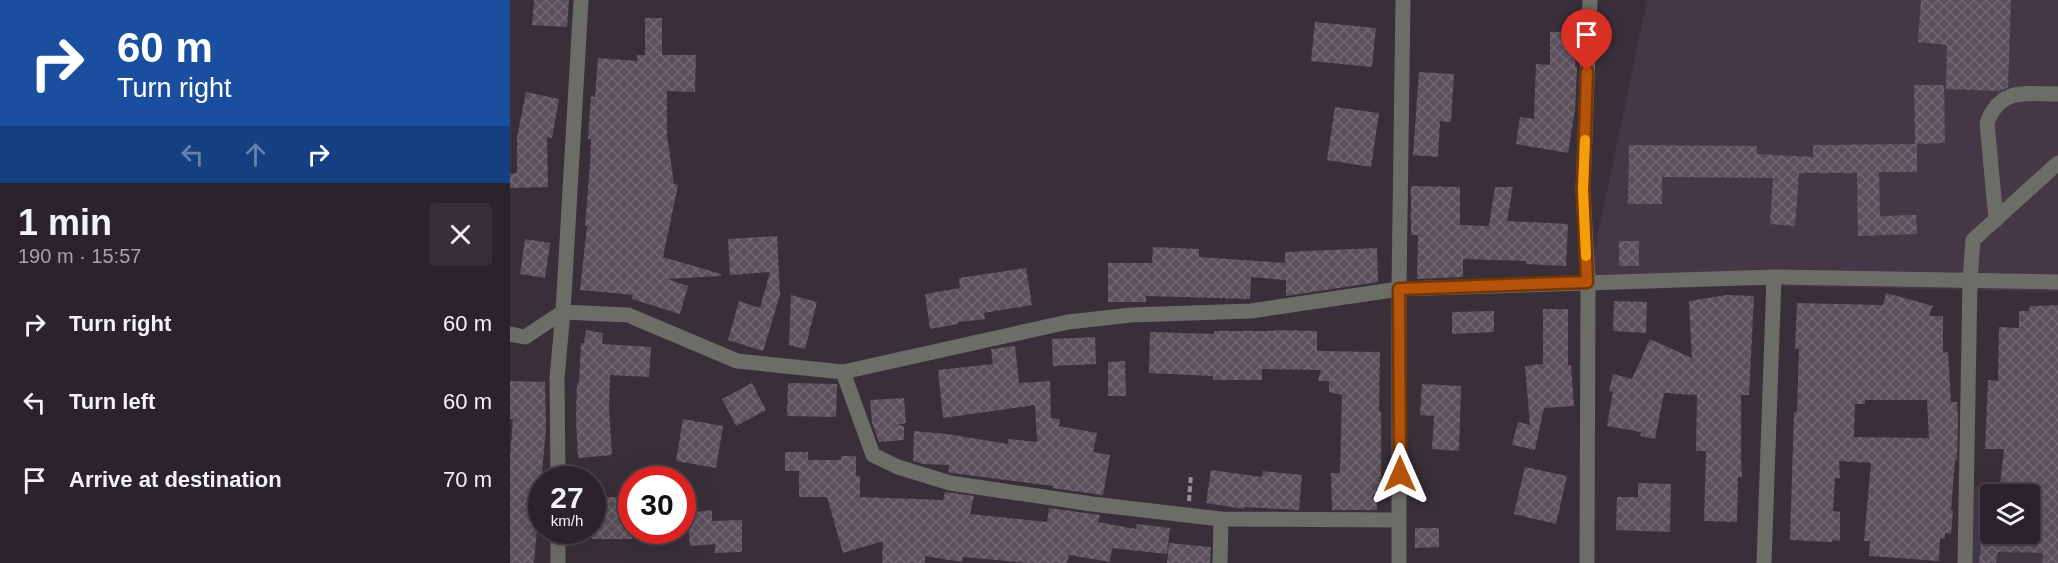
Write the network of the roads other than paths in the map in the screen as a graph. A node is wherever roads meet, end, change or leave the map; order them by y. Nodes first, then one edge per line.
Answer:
1 (581, 0) edge
2 (1403, 0) edge
3 (1590, 0) edge
4 (2058, 94) edge
5 (2058, 163) edge
6 (1996, 220) junction
7 (1774, 277) junction
8 (1971, 280) junction
9 (1587, 282) junction
10 (2058, 282) edge
11 (1399, 289) junction
12 (563, 312) junction
13 (510, 334) edge
14 (843, 372) junction
15 (558, 466) edge
16 (1221, 519) junction
17 (1400, 520) junction
18 (558, 544) edge
19 (558, 563) edge
20 (1220, 563) edge
21 (1399, 563) edge
22 (1587, 563) edge
23 (1764, 563) edge
24 (1965, 563) edge

1 - 12 street
2 - 11 street
3 - 9 street
4 - 6 street
5 - 6 street
6 - 8 street
7 - 8 street
7 - 9 street
7 - 23 street
8 - 10 street
8 - 24 street
9 - 11 street
9 - 22 street
11 - 14 street
11 - 17 street
12 - 13 street
12 - 14 street
12 - 15 street
14 - 16 street
16 - 17 street
16 - 20 street
17 - 21 street
18 - 19 street

